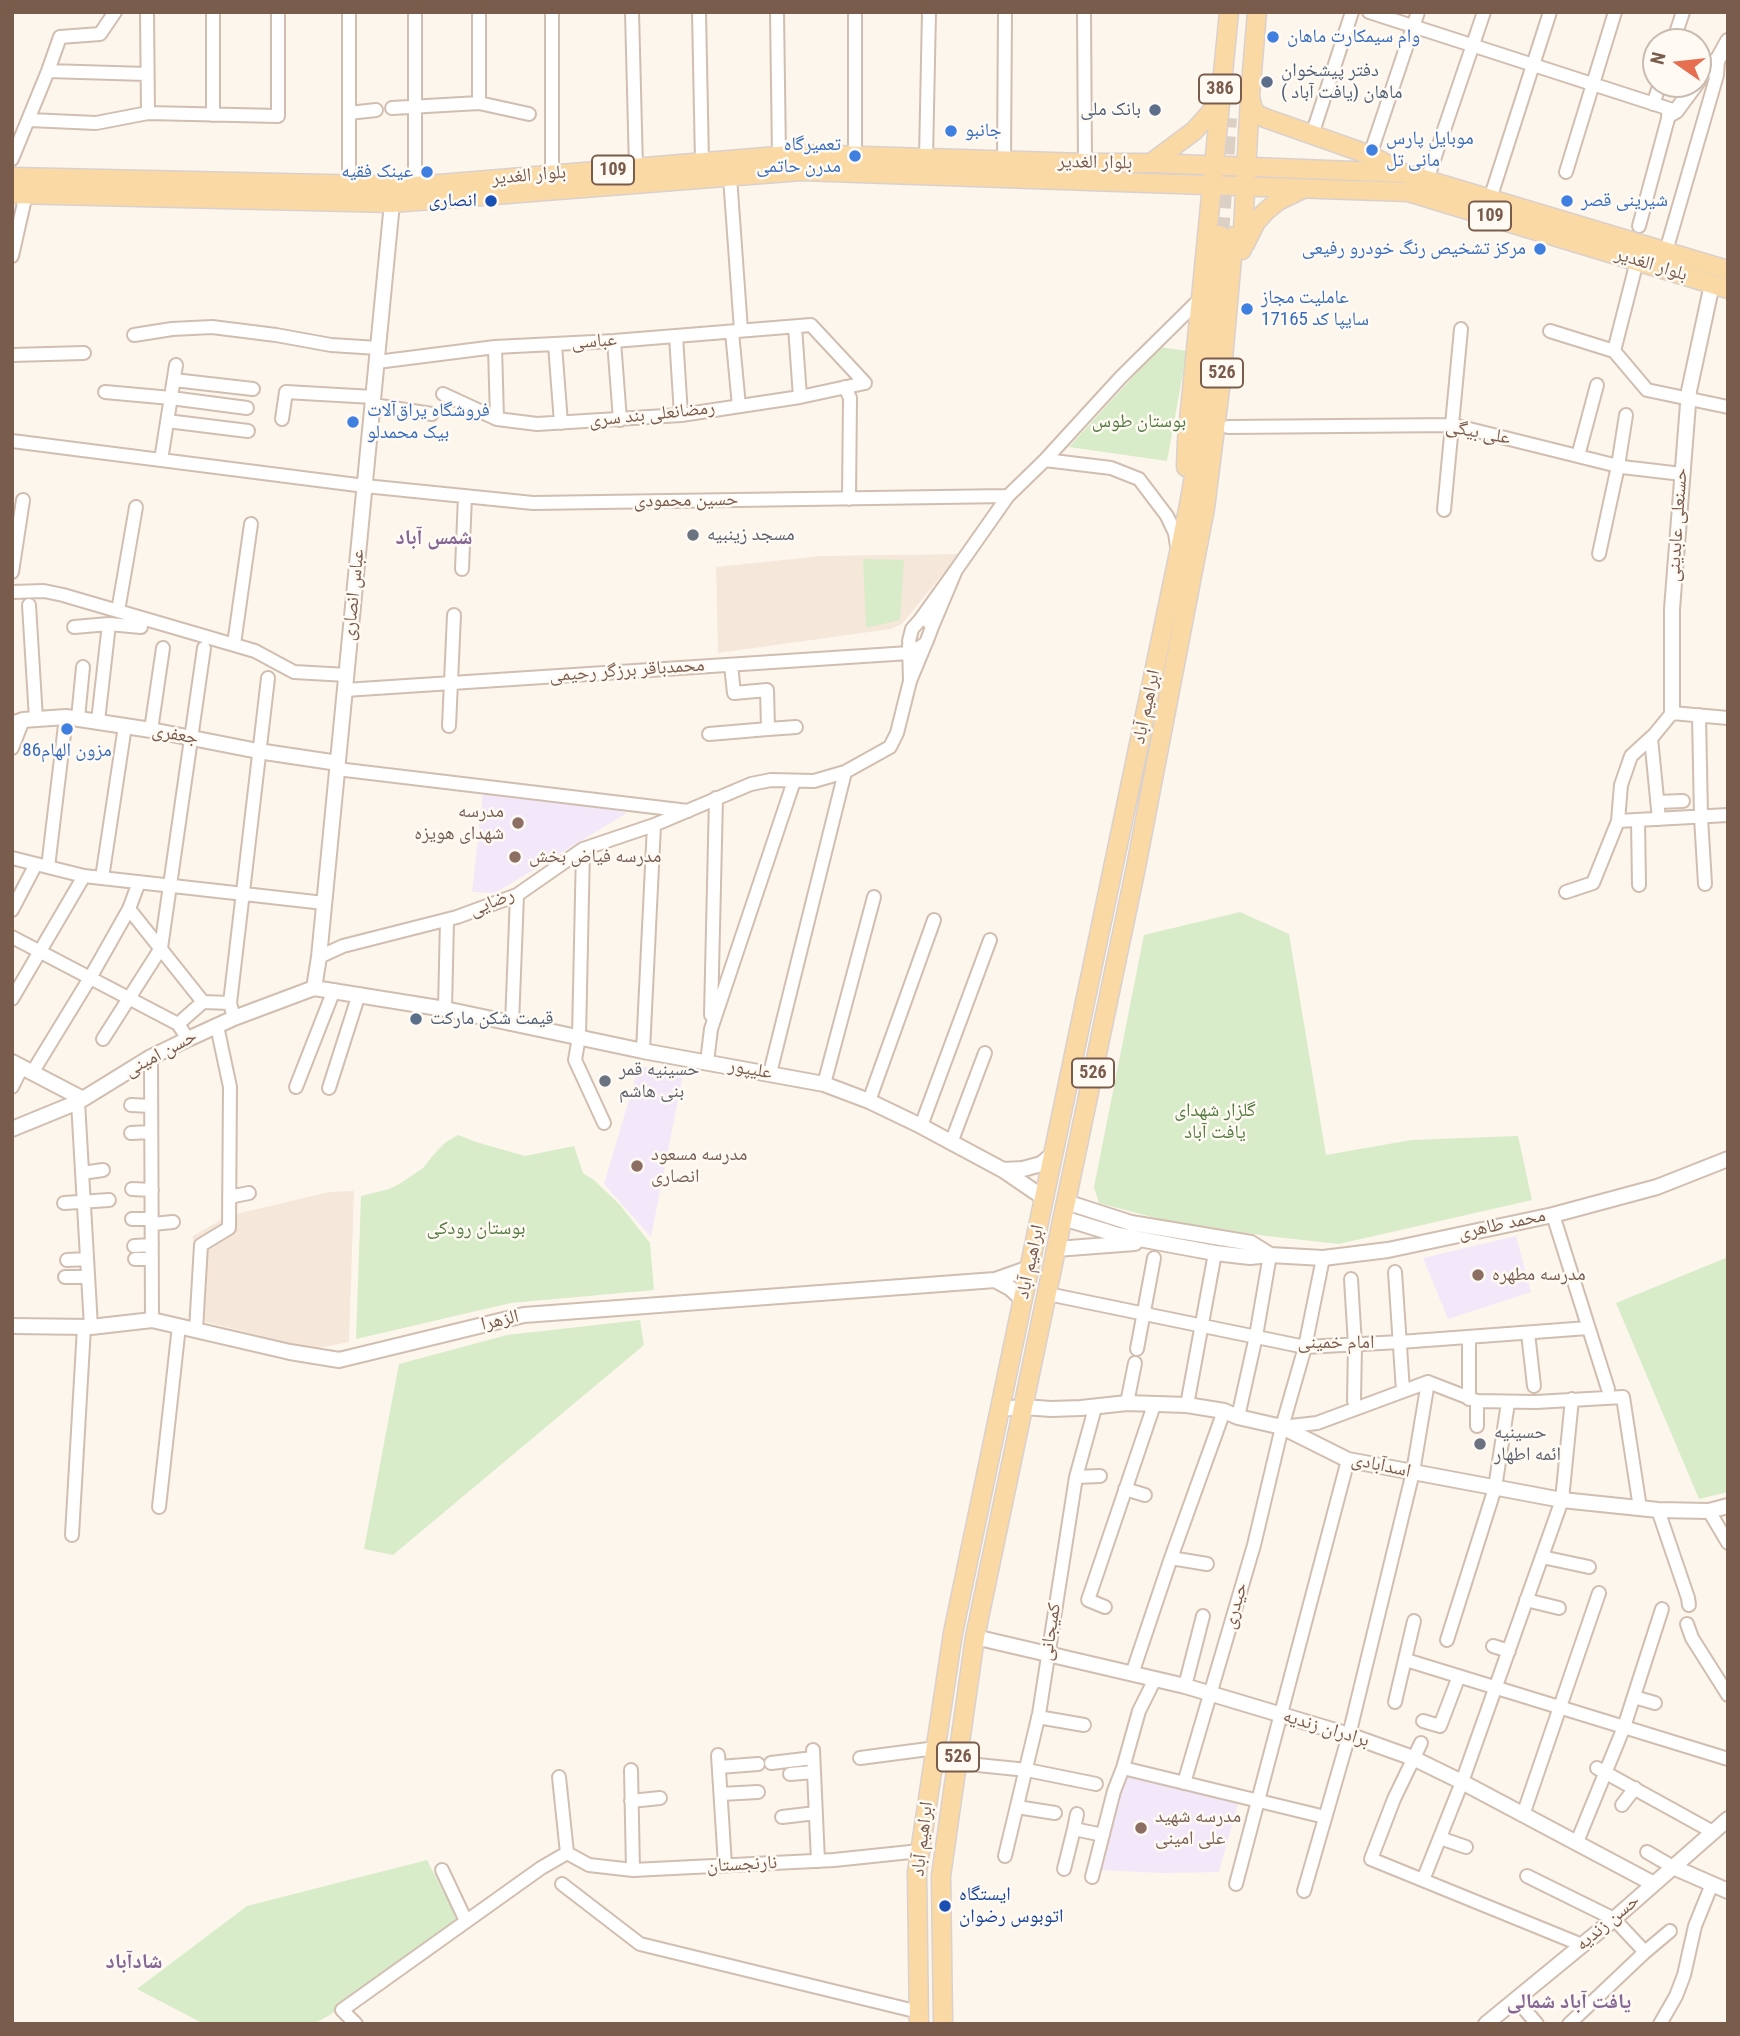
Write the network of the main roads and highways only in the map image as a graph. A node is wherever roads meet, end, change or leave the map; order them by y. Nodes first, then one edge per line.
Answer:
1 (1229, 12) edge
2 (1236, 12) edge
3 (1252, 12) edge
4 (1257, 12) edge
5 (1220, 92) junction
6 (1250, 96) junction
7 (1215, 147) junction
8 (1247, 148) junction
9 (1151, 163) junction
10 (1132, 172) junction
11 (1404, 173) junction
12 (1213, 175) junction
13 (1246, 176) junction
14 (12, 177) edge
15 (1308, 187) junction
16 (19, 194) edge
17 (1209, 214) junction
18 (1244, 214) junction
19 (1232, 241) junction
20 (1728, 270) edge
21 (1720, 286) edge
22 (1197, 507) junction
23 (1096, 949) junction
24 (1118, 953) junction
25 (919, 2018) edge
26 (943, 2024) edge

1 - 5 main road, 386
2 - 3 main road, 386
4 - 6 main road, 386
5 - 7 main road, 386
5 - 9 main road
6 - 8 main road, 386
6 - 11 main road
7 - 8 main road
7 - 12 main road, 386
8 - 13 main road, 386
9 - 10 main road, بلوار الغدیر / 109
9 - 12 main road, بلوار الغدیر / 109
10 - 12 main road, بلوار الغدیر / 109
10 - 14 main road, بلوار الغدیر / 109
10 - 16 main road, بلوار الغدیر / 109
11 - 13 main road, بلوار الغدیر / 109
11 - 20 main road, بلوار الغدیر / 109
12 - 13 main road, 109
12 - 17 main road, ابراهیم آباد / 526
13 - 15 main road, بلوار الغدیر / 109
13 - 18 main road, ابراهیم آباد / 526
15 - 19 main road
15 - 21 main road, بلوار الغدیر / 109
17 - 18 main road
17 - 22 main road, ابراهیم آباد / 526
18 - 19 main road, ابراهیم آباد / 526
19 - 22 main road, ابراهیم آباد / 526
19 - 22 main road, ابراهیم آباد / 526
22 - 23 main road, ابراهیم آباد / 526
22 - 24 main road, ابراهیم آباد / 526
23 - 24 main road
23 - 25 main road, ابراهیم آباد / 526
24 - 26 main road, ابراهیم آباد / 526

